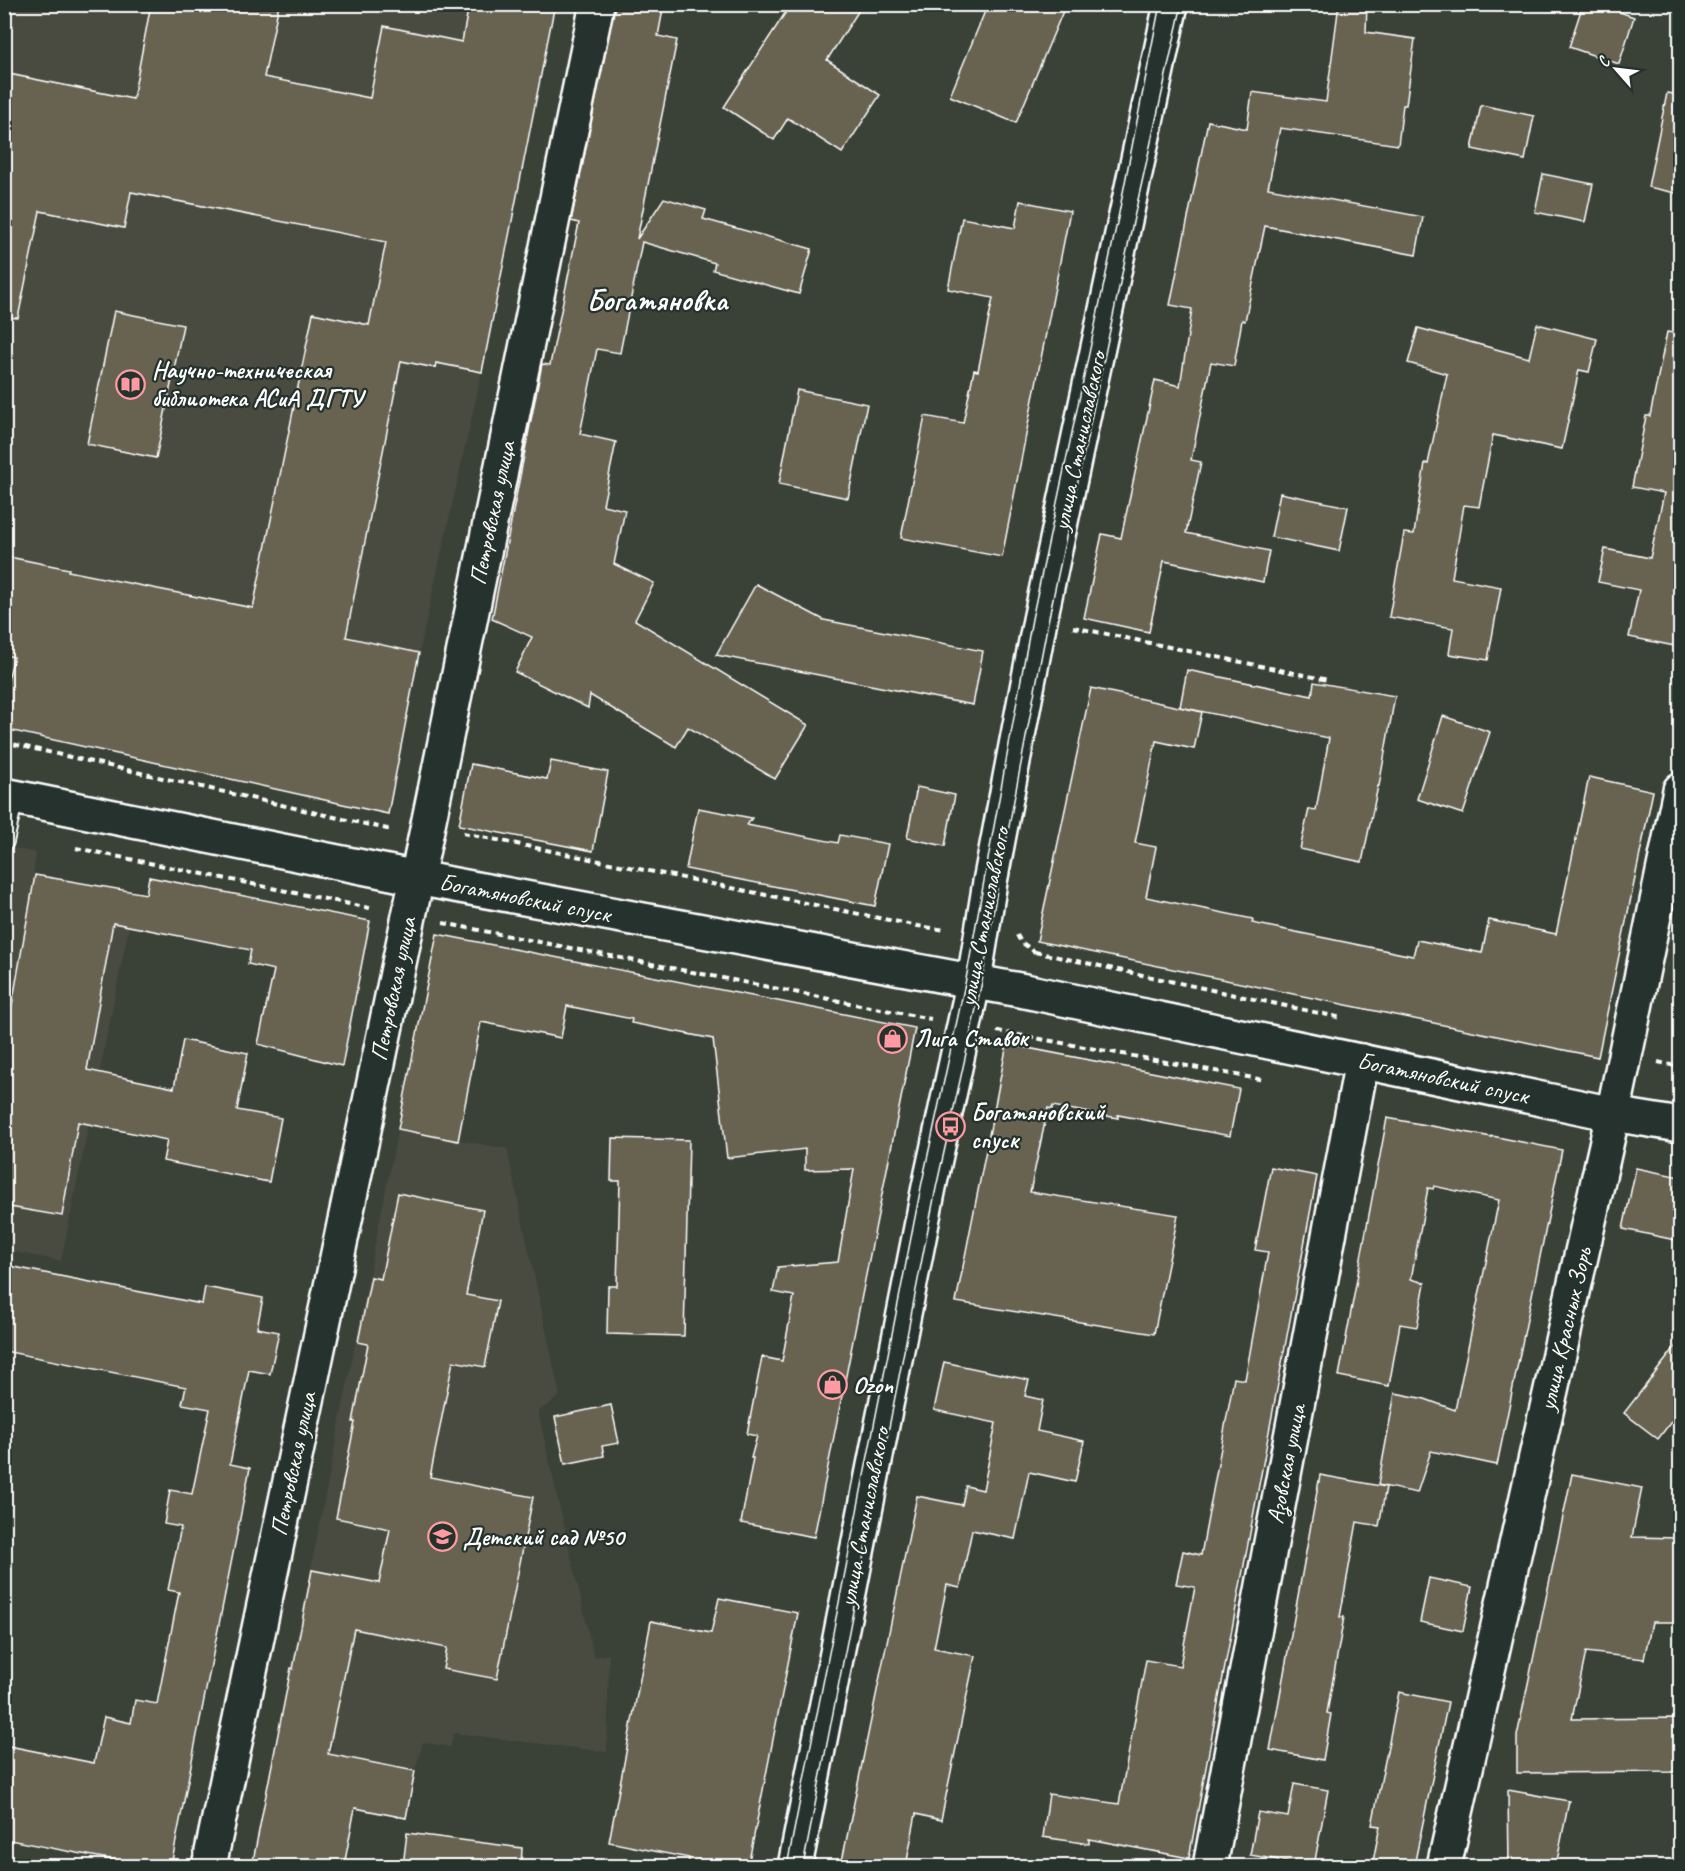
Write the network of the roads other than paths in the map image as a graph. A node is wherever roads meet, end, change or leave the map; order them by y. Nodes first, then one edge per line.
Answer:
1 (597, 4) edge
2 (1171, 4) edge
3 (1680, 790) edge
4 (9, 796) edge
5 (4, 841) edge
6 (417, 878) junction
7 (974, 981) junction
8 (1362, 1060) junction
9 (1613, 1114) junction
10 (1680, 1125) edge
11 (209, 1866) edge
12 (795, 1866) edge
13 (1210, 1866) edge
14 (1444, 1866) edge

1 - 6 street, Петровская улица
2 - 7 street, улица Станиславского
3 - 9 street, улица Красных Зорь
4 - 5 lane
4 - 6 street, Богатяновский спуск
6 - 7 street, Богатяновский спуск
6 - 11 street, Петровская улица
7 - 8 street, Богатяновский спуск
7 - 12 street, улица Станиславского
8 - 9 street, Богатяновский спуск
8 - 13 street, Азовская улица
9 - 10 street, Богатяновский спуск
9 - 14 street, улица Красных Зорь

